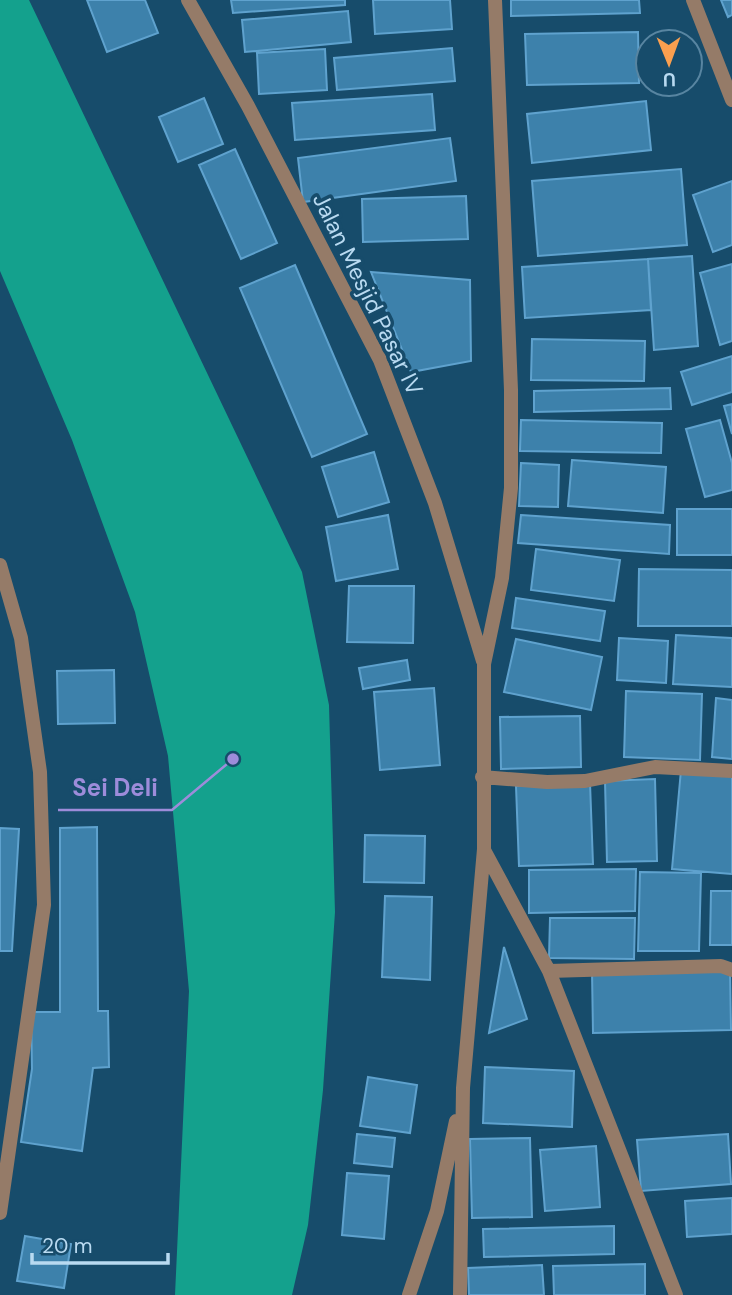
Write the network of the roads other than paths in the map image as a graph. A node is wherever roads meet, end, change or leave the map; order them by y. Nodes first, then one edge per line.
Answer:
1 (188, 0) edge
2 (495, 0) edge
3 (693, 0) edge
4 (732, 100) edge
5 (0, 565) edge
6 (484, 664) junction
7 (732, 771) edge
8 (482, 777) junction
9 (484, 849) junction
10 (732, 970) edge
11 (549, 971) junction
12 (463, 1088) junction
13 (0, 1213) edge
14 (409, 1295) edge
15 (460, 1295) edge
16 (676, 1295) edge

1 - 6 street, Jalan Mesjid Pasar IV
2 - 6 street
3 - 4 street
5 - 13 street
6 - 8 street
7 - 8 street
8 - 9 street
9 - 11 street
9 - 12 street
10 - 11 street
11 - 16 street
12 - 14 street
12 - 15 street

